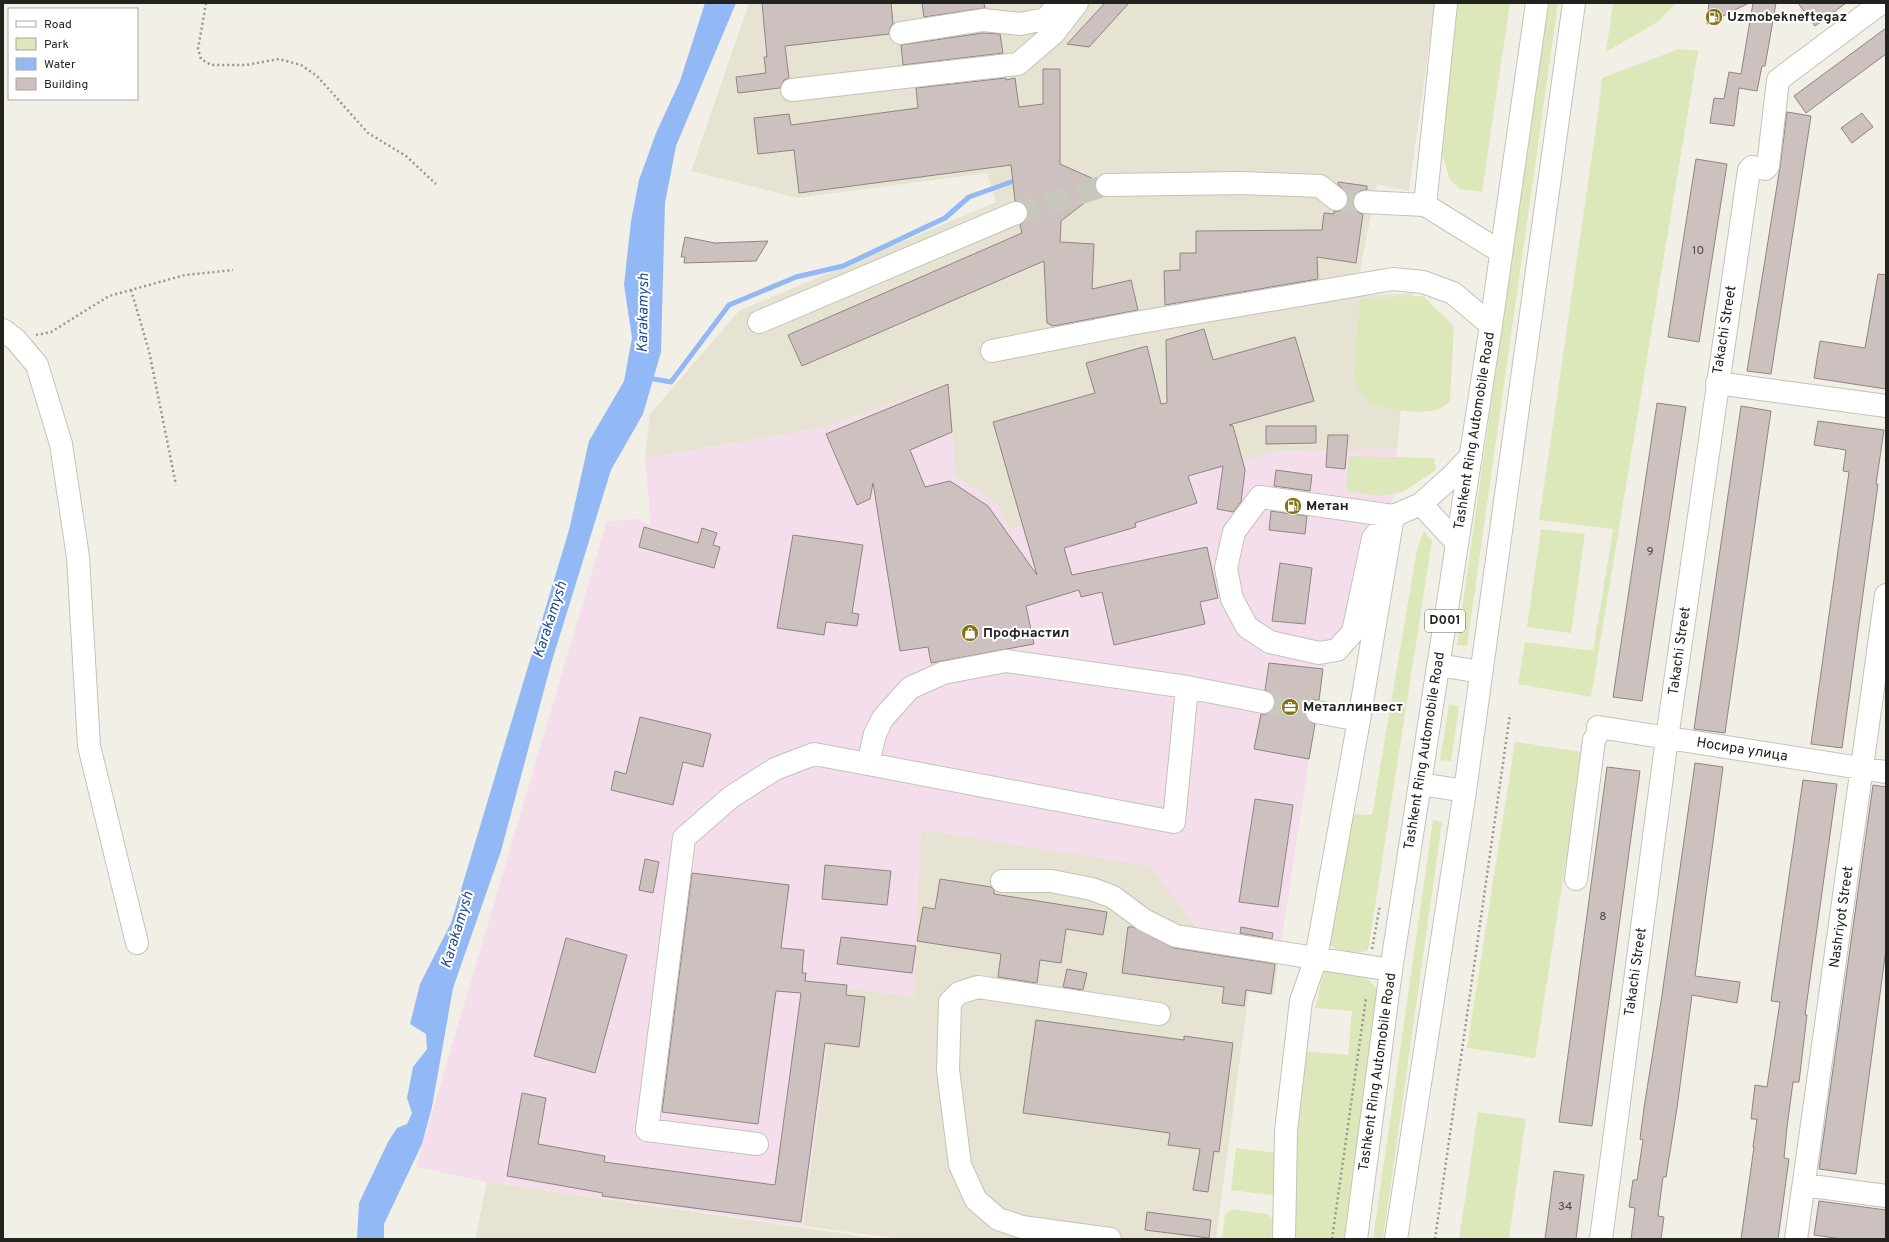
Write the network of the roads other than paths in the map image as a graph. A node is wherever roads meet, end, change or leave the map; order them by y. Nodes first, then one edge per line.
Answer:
1 (1059, 3) edge
2 (1077, 3) edge
3 (1446, 3) edge
4 (1537, 3) edge
5 (1574, 3) edge
6 (1881, 3) edge
7 (901, 33) dead end
8 (792, 90) dead end
9 (1107, 185) tunnel mouth
10 (1336, 199) tunnel mouth
11 (1365, 202) tunnel mouth
12 (1425, 205) junction
13 (1016, 213) tunnel mouth
14 (1501, 252) junction
15 (759, 322) dead end
16 (1491, 324) junction
17 (10, 335) edge
18 (992, 351) dead end
19 (1717, 384) junction
20 (1886, 406) edge
21 (1470, 456) junction
22 (1421, 504) junction
23 (1393, 516) junction
24 (1457, 543) junction
25 (1886, 595) edge
26 (1438, 665) junction
27 (1481, 672) junction
28 (1187, 687) junction
29 (1263, 702) tunnel mouth
30 (1317, 712) tunnel mouth
31 (1359, 720) junction
32 (1667, 738) junction
33 (868, 764) junction
34 (1862, 769) junction
35 (1886, 772) edge
36 (1420, 784) junction
37 (1465, 791) junction
38 (1576, 879) dead end
39 (1002, 881) dead end
40 (137, 943) dead end
41 (1316, 958) junction
42 (1391, 970) junction
43 (1159, 1014) dead end
44 (757, 1144) dead end
45 (1804, 1185) junction
46 (1886, 1196) edge
47 (1110, 1239) edge
48 (1284, 1239) edge
49 (1356, 1239) edge
50 (1396, 1239) edge
51 (1601, 1239) edge
52 (1796, 1239) edge

1 - 7 main road
2 - 8 main road
3 - 12 main road
4 - 14 main road, Tashkent Ring Automobile Road / D001
5 - 27 main road
6 - 19 main road, Takachi Street
9 - 10 main road
11 - 12 main road
12 - 14 main road
13 - 15 main road
14 - 16 main road, Tashkent Ring Automobile Road / D001
16 - 18 main road
16 - 21 main road, Tashkent Ring Automobile Road / D001
17 - 40 main road
19 - 20 main road
19 - 32 main road, Takachi Street
21 - 22 main road
21 - 24 main road, Tashkent Ring Automobile Road / D001
22 - 23 main road
22 - 24 main road
23 - 23 main road
23 - 31 main road
24 - 26 main road, Tashkent Ring Automobile Road / D001
25 - 34 main road, Nashriyot Street
26 - 27 main road
26 - 36 main road, Tashkent Ring Automobile Road / D001
27 - 37 main road
28 - 29 main road
28 - 33 main road
28 - 33 main road
30 - 31 main road
31 - 41 main road
32 - 34 main road, Носира улица
32 - 38 main road, Носира улица
32 - 51 main road, Takachi Street
33 - 44 main road
34 - 35 main road, Носира улица
34 - 45 main road, Nashriyot Street
36 - 37 main road
36 - 42 main road, Tashkent Ring Automobile Road / D001
37 - 50 main road
39 - 41 main road
41 - 42 main road
41 - 48 main road
42 - 49 main road, Tashkent Ring Automobile Road / D001
43 - 47 main road
45 - 46 main road
45 - 52 main road, Nashriyot Street

